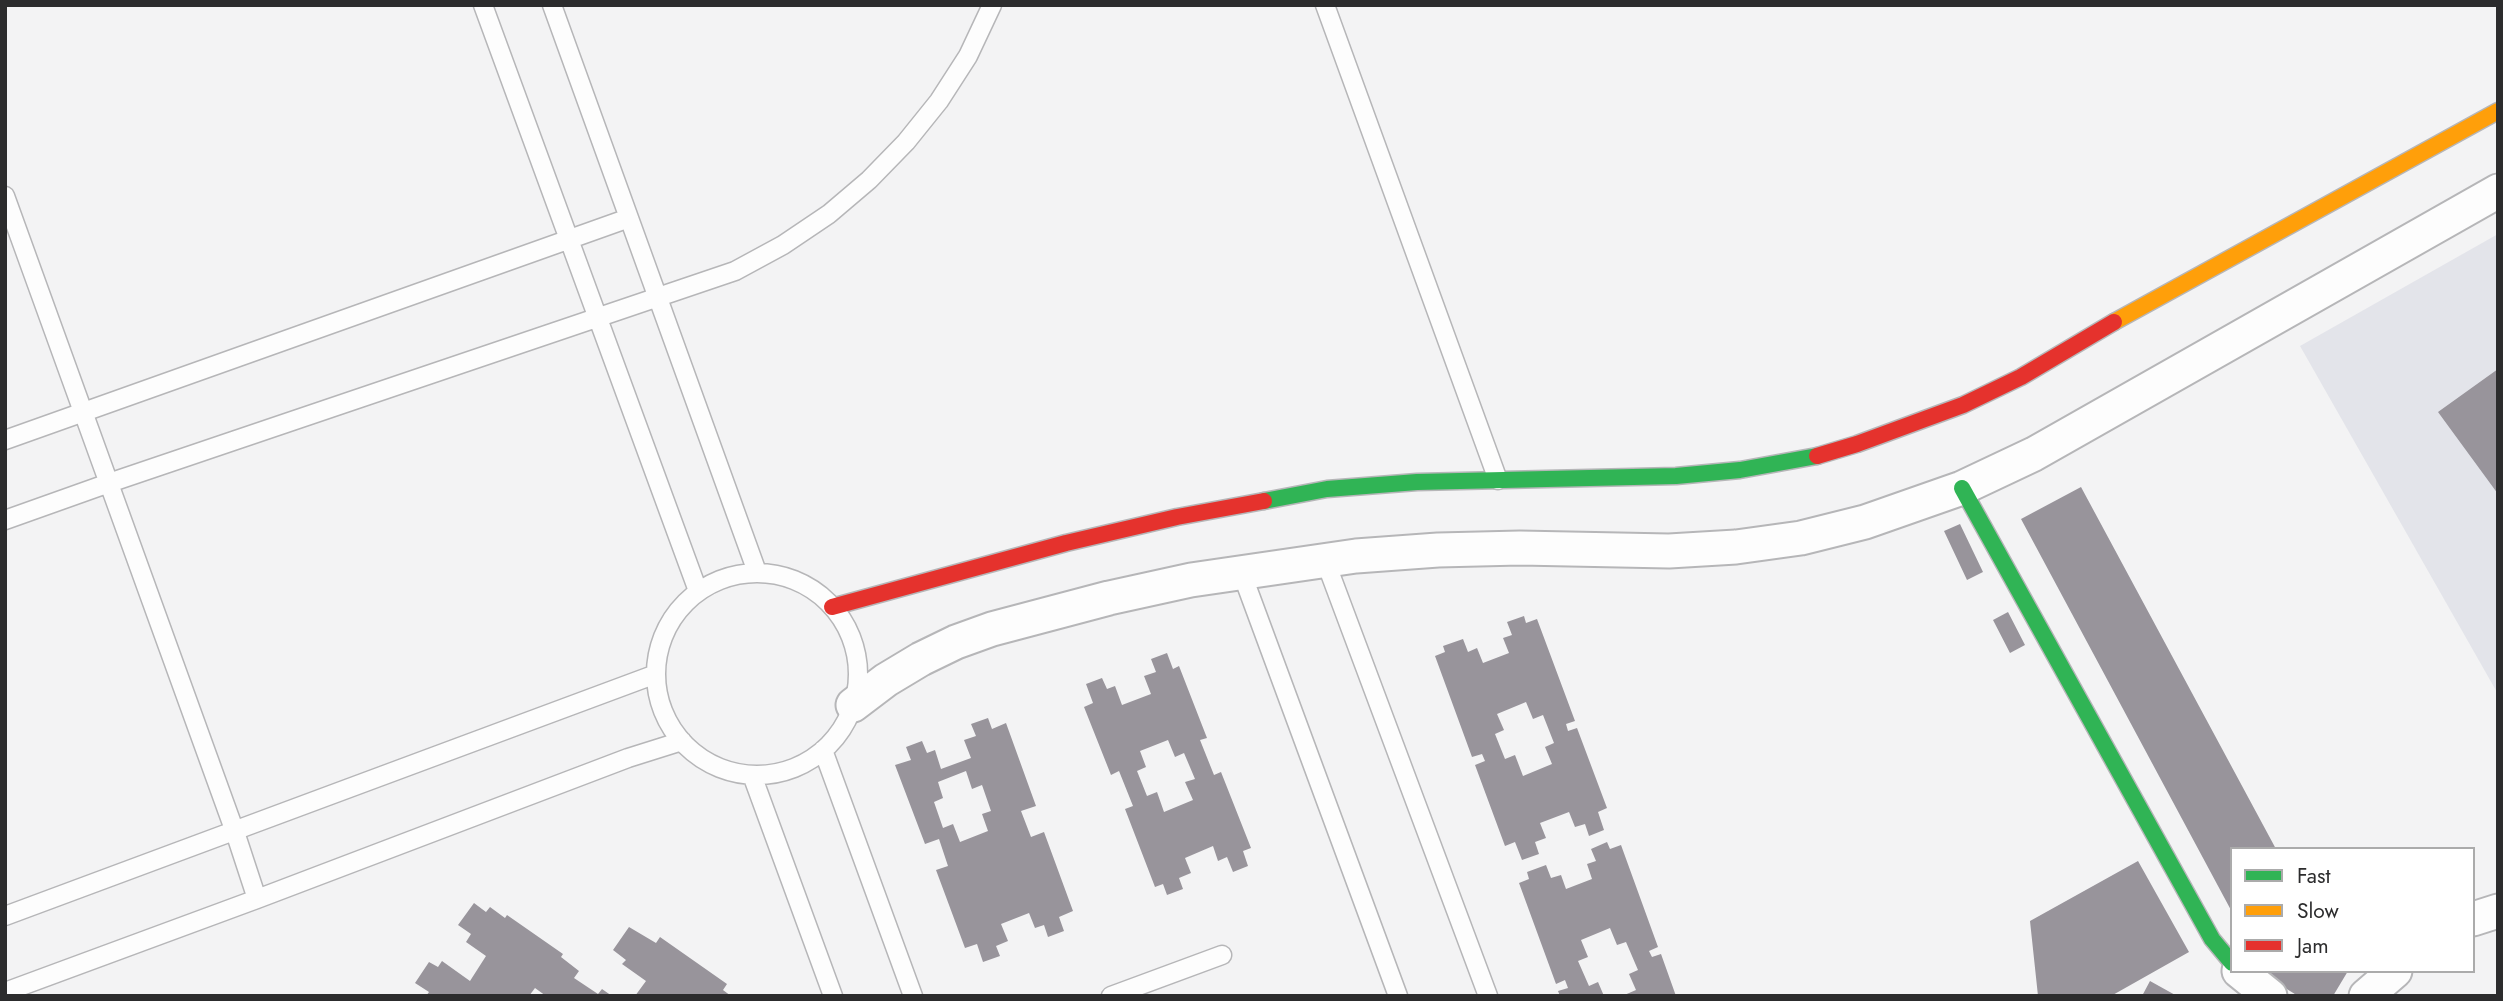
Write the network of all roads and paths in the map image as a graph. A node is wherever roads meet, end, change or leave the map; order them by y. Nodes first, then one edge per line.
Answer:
1 (483, 5) edge
2 (552, 5) edge
3 (992, 5) edge
4 (1325, 5) edge
5 (2498, 111) edge
6 (2498, 191) edge
7 (5, 196) edge
8 (629, 218) junction
9 (569, 239) junction
10 (657, 296) junction
11 (598, 317) junction
12 (83, 412) junction
13 (5, 440) edge
14 (1498, 480) junction
15 (109, 483) junction
16 (1962, 488) junction
17 (5, 520) edge
18 (1325, 561) junction
19 (1241, 571) junction
20 (757, 572) junction
21 (698, 591) junction
22 (832, 607) junction
23 (656, 674) junction
24 (853, 705) junction
25 (682, 741) junction
26 (823, 750) junction
27 (752, 775) junction
28 (235, 832) junction
29 (257, 899) junction
30 (2498, 911) edge
31 (5, 916) edge
32 (2475, 918) edge
33 (1222, 954) dead end
34 (2230, 968) edge
35 (2393, 973) edge
36 (2235, 976) edge
37 (5, 992) edge
38 (833, 996) edge
39 (913, 996) edge
40 (1111, 996) edge
41 (1398, 996) edge
42 (1488, 996) edge
43 (2270, 996) edge
44 (2366, 996) edge

1 - 9 lane
2 - 8 lane
3 - 10 lane
4 - 14 lane
5 - 14 street
6 - 16 street
7 - 12 lane
8 - 9 lane
8 - 10 lane
9 - 11 lane
9 - 12 lane
10 - 11 lane
10 - 20 lane
11 - 15 lane
11 - 21 lane
12 - 13 lane
12 - 15 lane
14 - 22 street
15 - 17 lane
15 - 28 lane
16 - 18 street
16 - 34 street
18 - 19 street
18 - 42 lane
19 - 24 street
19 - 41 lane
20 - 21 lane
20 - 22 lane
21 - 23 lane
22 - 24 lane
23 - 25 lane
23 - 28 lane
24 - 26 lane
25 - 27 lane
25 - 29 lane
26 - 27 lane
26 - 39 lane
27 - 38 lane
28 - 29 lane
28 - 31 lane
29 - 37 lane
30 - 32 street
33 - 40 lane
35 - 44 street
36 - 43 street

